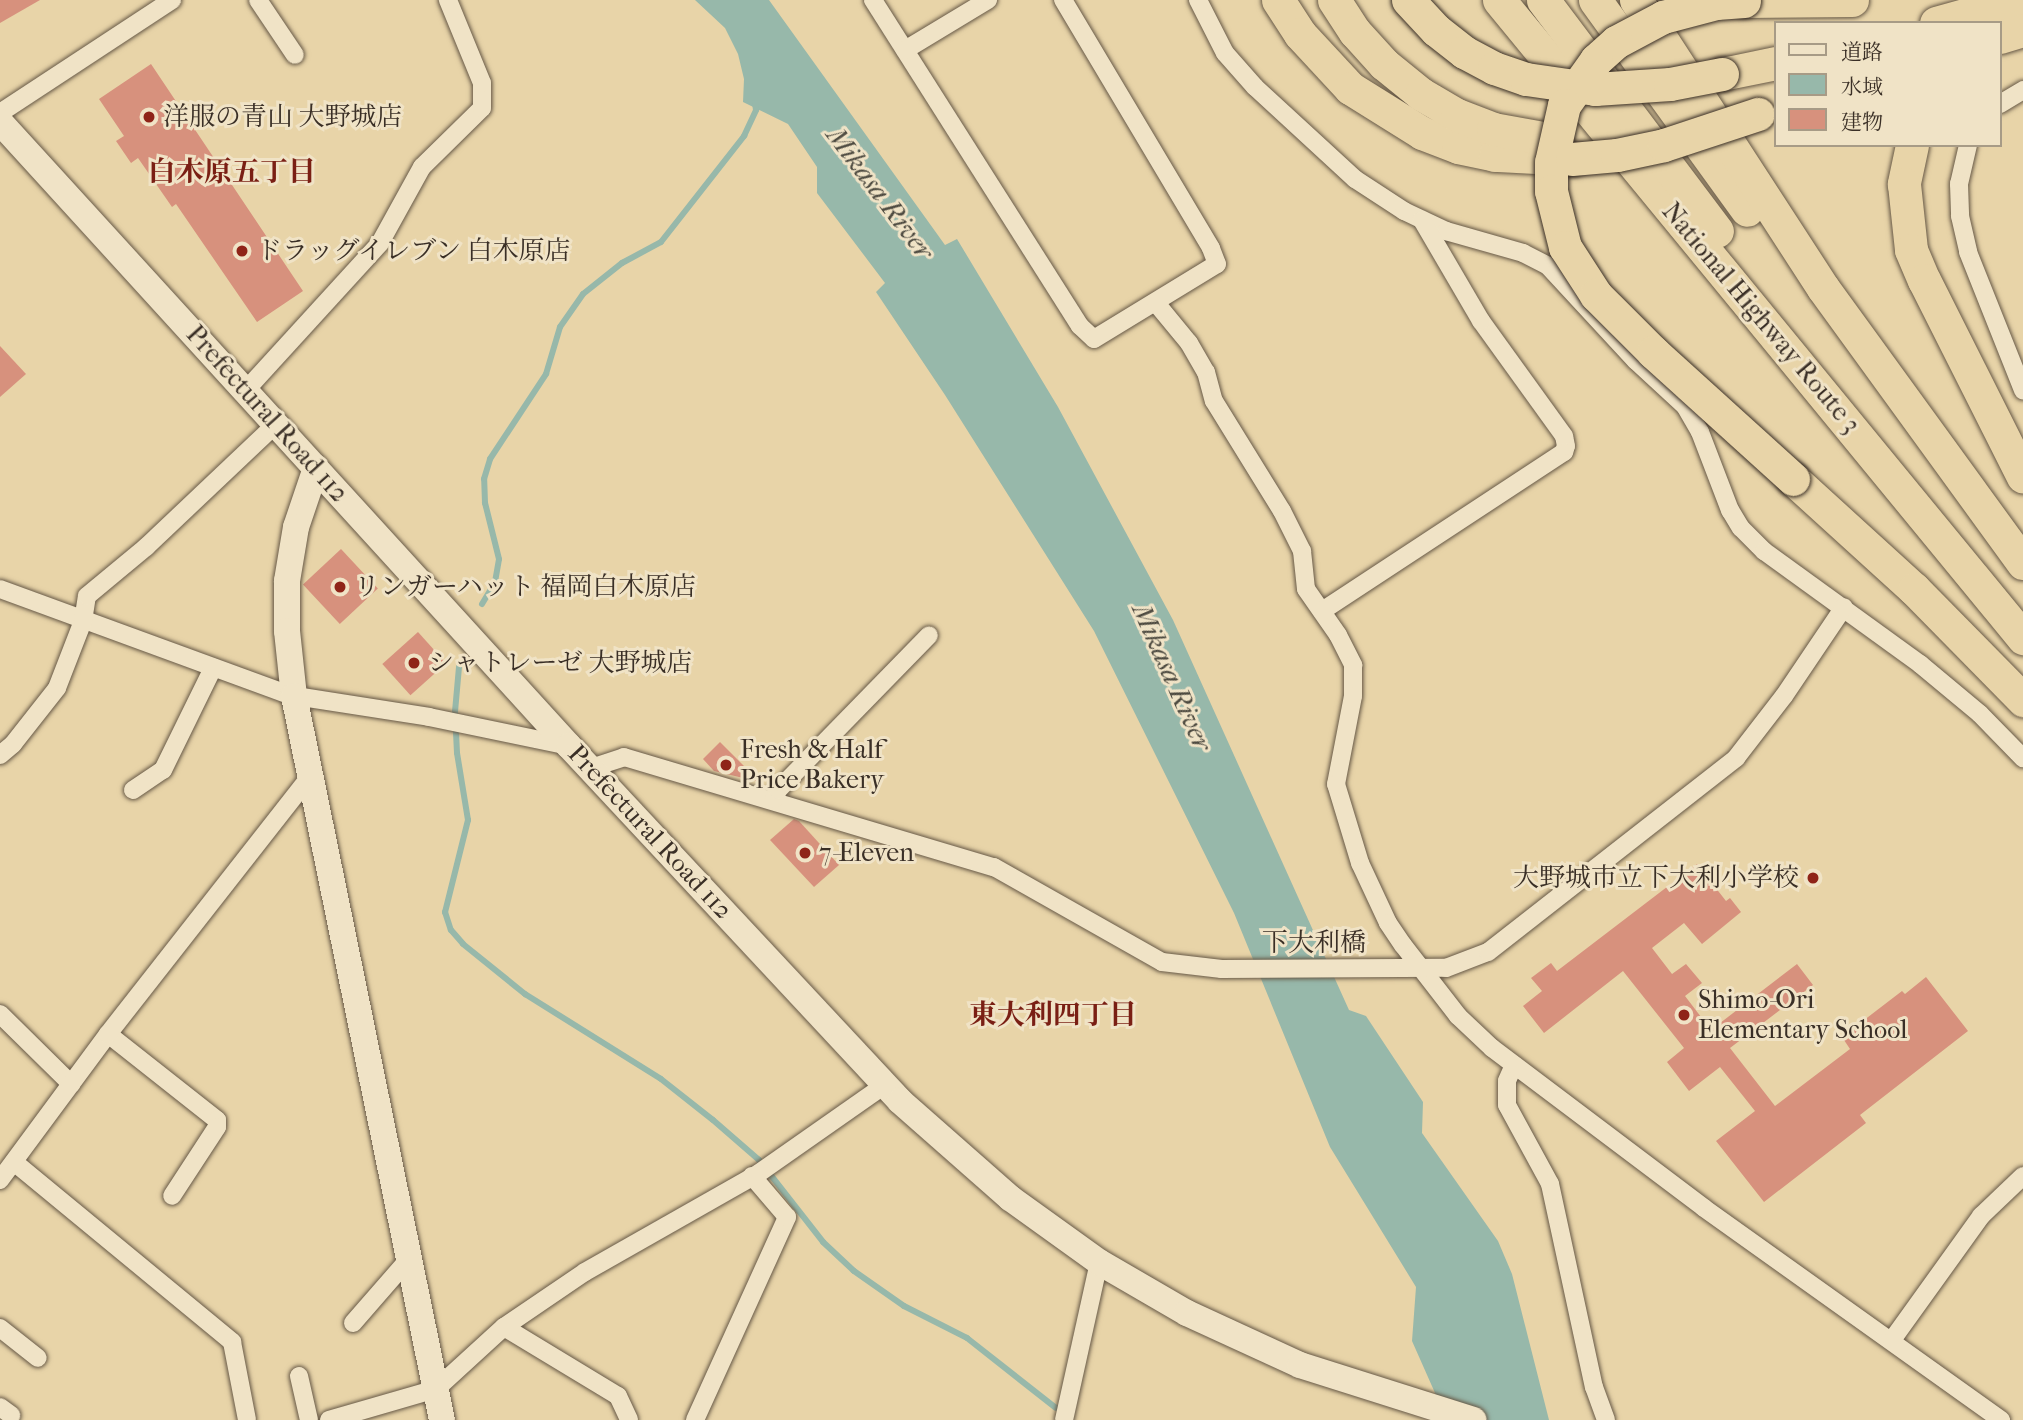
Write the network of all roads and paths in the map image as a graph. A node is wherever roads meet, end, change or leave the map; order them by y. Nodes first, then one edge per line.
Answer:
1 (173, 0) edge
2 (258, 0) edge
3 (447, 0) edge
4 (873, 0) edge
5 (988, 0) edge
6 (1063, 0) edge
7 (1198, 0) edge
8 (1278, 0) edge
9 (1334, 0) edge
10 (1408, 0) edge
11 (1499, 0) edge
12 (1543, 0) edge
13 (1595, 0) edge
14 (1636, 0) edge
15 (1852, 0) edge
16 (1744, 1) edge
17 (905, 50) junction
18 (295, 55) dead end
19 (1774, 63) edge
20 (2023, 89) edge
21 (2002, 103) edge
22 (1767, 111) edge
23 (0, 113) edge
24 (0, 122) edge
25 (1912, 147) edge
26 (1968, 147) edge
27 (1571, 150) junction
28 (1422, 220) junction
29 (1156, 303) junction
30 (246, 390) junction
31 (2023, 390) edge
32 (276, 424) junction
33 (316, 468) junction
34 (2023, 477) edge
35 (1980, 506) junction
36 (1940, 535) junction
37 (2023, 563) edge
38 (0, 589) edge
39 (1844, 607) junction
40 (1322, 611) junction
41 (83, 621) junction
42 (929, 635) dead end
43 (2023, 638) edge
44 (213, 668) junction
45 (294, 696) junction
46 (2023, 700) edge
47 (569, 746) junction
48 (0, 755) edge
49 (2023, 758) edge
50 (591, 768) junction
51 (311, 775) junction
52 (132, 790) dead end
53 (774, 799) junction
54 (1414, 969) junction
55 (0, 1014) edge
56 (108, 1034) junction
57 (1514, 1065) junction
58 (71, 1084) junction
59 (886, 1084) junction
60 (14, 1162) junction
61 (761, 1171) junction
62 (2023, 1176) edge
63 (0, 1180) edge
64 (172, 1196) dead end
65 (408, 1261) junction
66 (1099, 1262) junction
67 (353, 1323) dead end
68 (504, 1327) junction
69 (0, 1328) edge
70 (1892, 1340) junction
71 (38, 1358) dead end
72 (299, 1376) dead end
73 (436, 1389) junction
74 (247, 1420) edge
75 (309, 1420) edge
76 (330, 1420) edge
77 (442, 1420) edge
78 (629, 1420) edge
79 (695, 1420) edge
80 (1064, 1420) edge
81 (1473, 1420) edge
82 (1606, 1420) edge
83 (2001, 1420) edge

1 - 23 street
2 - 18 street
3 - 30 street
4 - 17 street
5 - 17 street
6 - 29 street
7 - 28 street
8 - 27 highway
9 - 27 highway
10 - 19 highway, bridge
11 - 36 highway, National Highway Route 3
12 - 36 highway
13 - 35 highway
14 - 35 highway
15 - 16 highway
16 - 46 highway, bridge
17 - 29 street
20 - 21 street
22 - 27 highway, bridge
24 - 30 main road, Prefectural Road 112
25 - 34 highway
26 - 31 street
28 - 39 street
28 - 40 street
29 - 40 street
30 - 32 main road, Prefectural Road 112
32 - 33 main road, Prefectural Road 112
32 - 41 street
33 - 45 main road
33 - 47 main road, Prefectural Road 112
35 - 37 highway
36 - 43 highway, National Highway Route 3
38 - 41 street
39 - 49 street
39 - 54 street, 下大利橋
40 - 54 street
41 - 44 street
41 - 48 street
42 - 53 street
44 - 45 street
44 - 52 street
45 - 47 street
45 - 51 main road
47 - 50 main road, Prefectural Road 112
50 - 53 street, 下大利橋
50 - 59 main road, Prefectural Road 112
51 - 56 street
51 - 65 main road
53 - 54 street, 下大利橋
54 - 57 street
55 - 58 street
56 - 58 street
56 - 64 street
57 - 70 street
57 - 82 street
58 - 60 street
59 - 61 street
59 - 66 main road, Prefectural Road 112
60 - 63 street
60 - 74 street
61 - 68 street
61 - 79 street
62 - 70 street
65 - 67 street
65 - 73 main road
66 - 80 street
66 - 81 main road, Prefectural Road 112
68 - 73 street
68 - 78 street
69 - 71 street
70 - 83 street
72 - 75 street
73 - 76 street
73 - 77 main road

